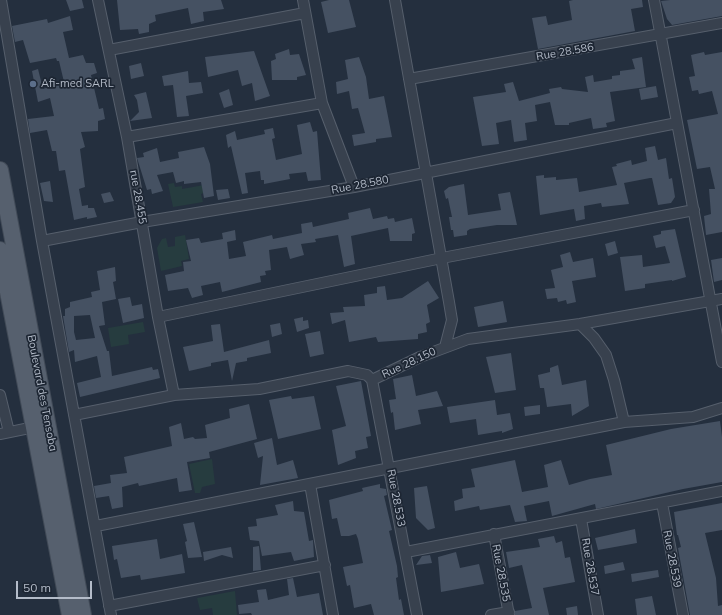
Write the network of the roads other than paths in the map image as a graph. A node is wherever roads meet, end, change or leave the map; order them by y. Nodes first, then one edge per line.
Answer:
1 (1, 0) edge
2 (98, 0) edge
3 (303, 0) edge
4 (395, 0) edge
5 (654, 0) edge
6 (305, 13) junction
7 (722, 23) edge
8 (661, 35) junction
9 (109, 50) junction
10 (409, 79) junction
11 (322, 103) junction
12 (677, 123) junction
13 (127, 137) junction
14 (0, 170) edge
15 (426, 172) junction
16 (354, 187) junction
17 (694, 210) junction
18 (142, 222) junction
19 (42, 241) junction
20 (0, 250) edge
21 (442, 258) junction
22 (722, 298) edge
23 (711, 301) junction
24 (158, 317) junction
25 (580, 324) junction
26 (445, 347) junction
27 (722, 362) edge
28 (372, 380) junction
29 (0, 395) edge
30 (174, 395) junction
31 (722, 408) edge
32 (74, 415) junction
33 (624, 422) junction
34 (42, 425) junction
35 (5, 433) edge
36 (390, 469) junction
37 (310, 484) junction
38 (722, 491) edge
39 (662, 503) junction
40 (582, 519) junction
41 (96, 526) junction
42 (494, 534) junction
43 (406, 552) junction
44 (325, 565) junction
45 (110, 611) edge
46 (509, 613) edge
47 (70, 615) edge
48 (83, 615) edge
49 (333, 615) edge
50 (417, 615) edge
51 (491, 615) edge
52 (598, 615) edge
53 (683, 615) edge

1 - 19 street
2 - 9 street, rue 28.455
3 - 6 street
4 - 10 street
5 - 8 street
6 - 9 street
6 - 11 street
7 - 8 street, Rue 28.586
8 - 10 street, Rue 28.586
8 - 12 street
9 - 13 street, rue 28.455
10 - 15 street
11 - 13 street
11 - 16 street
12 - 15 street, Rue 28.580
12 - 17 street
13 - 18 street, rue 28.455
14 - 34 main road, Boulevard des Tensoba
15 - 16 street, Rue 28.580
15 - 21 street
16 - 18 street, Rue 28.580
17 - 21 street
17 - 23 street
18 - 19 street, Rue 28.580
18 - 24 street, rue 28.455
19 - 32 street
20 - 34 main road, Boulevard des Tensoba
21 - 24 street
21 - 26 street
22 - 23 street, Rue 28.150
23 - 25 street, Rue 28.150
23 - 27 street
24 - 30 street, rue 28.455
25 - 26 street, Rue 28.150
25 - 33 street
26 - 28 street, Rue 28.150
28 - 30 street, Rue 28.150
28 - 36 street, Rue 28.533
29 - 35 street
30 - 32 street, Rue 28.150
31 - 33 street
32 - 41 street
33 - 36 street
34 - 35 street
34 - 47 main road, Boulevard des Tensoba
34 - 48 main road, Boulevard des Tensoba
36 - 37 street
36 - 43 street, Rue 28.533
37 - 41 street
37 - 44 street
38 - 39 street
39 - 40 street
39 - 53 street, Rue 28.539
40 - 42 street
40 - 52 street, Rue 28.537
41 - 45 street
42 - 43 street
42 - 46 street, Rue 28.535
43 - 50 street, Rue 28.533
44 - 45 street
44 - 49 street
46 - 51 street, Rue 28.535

